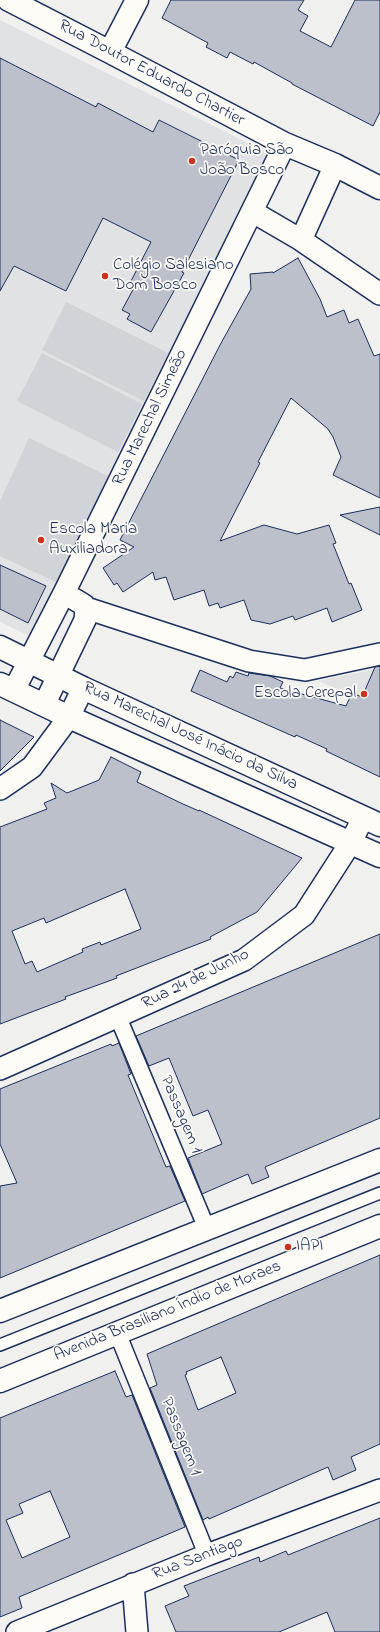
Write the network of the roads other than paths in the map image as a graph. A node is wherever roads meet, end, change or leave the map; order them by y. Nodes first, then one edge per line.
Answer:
1 (9, 0) edge
2 (137, 0) edge
3 (110, 52) junction
4 (285, 144) junction
5 (335, 166) junction
6 (380, 188) edge
7 (253, 212) junction
8 (301, 240) junction
9 (380, 294) edge
10 (64, 593) junction
11 (86, 608) junction
12 (0, 647) edge
13 (380, 654) edge
14 (29, 660) junction
15 (58, 675) junction
16 (7, 687) edge
17 (83, 688) junction
18 (44, 705) junction
19 (69, 717) junction
20 (0, 789) edge
21 (371, 822) edge
22 (351, 842) junction
23 (380, 856) edge
24 (118, 1017) junction
25 (0, 1070) edge
26 (380, 1160) edge
27 (380, 1193) edge
28 (380, 1226) edge
29 (207, 1228) junction
30 (0, 1311) edge
31 (117, 1332) junction
32 (0, 1346) edge
33 (0, 1381) edge
34 (380, 1490) edge
35 (207, 1555) junction
36 (133, 1584) junction
37 (17, 1632) edge
38 (137, 1632) edge

1 - 3 main road, Rua Doutor Eduardo Chartier
2 - 3 main road
3 - 4 main road, Rua Doutor Eduardo Chartier
4 - 5 main road, Rua Doutor Eduardo Chartier
4 - 7 street, Rua Marechal Simeão
5 - 6 main road, Rua Doutor Eduardo Chartier
5 - 8 street
7 - 8 street
7 - 10 street, Rua Marechal Simeão
8 - 9 street
10 - 11 street
10 - 14 street, Rua Marechal Simeão
11 - 13 street
11 - 15 street
12 - 14 main road, Rua Marechal José Inácio da Silva
14 - 15 main road, Rua Marechal José Inácio da Silva
14 - 16 street, Rua Marechal Simeão
15 - 17 main road, Rua Marechal José Inácio da Silva
15 - 18 street
16 - 18 main road, Rua Marechal José Inácio da Silva
17 - 19 street
17 - 21 main road, Rua Marechal José Inácio da Silva
18 - 19 main road, Rua Marechal José Inácio da Silva
19 - 20 street
19 - 22 main road, Rua Marechal José Inácio da Silva
21 - 22 street, Rua 24 de Junho
22 - 23 main road, Rua Marechal José Inácio da Silva
22 - 24 street, Rua 24 de Junho
24 - 25 street, Rua 24 de Junho
24 - 29 street, Passagem 1
26 - 29 main road
27 - 32 lane
28 - 31 main road, Avenida Brasiliano Índio de Moraes
29 - 30 main road
31 - 33 main road, Avenida Brasiliano Índio de Moraes
31 - 35 street, Passagem 1
34 - 35 street, Rua Santiago
35 - 36 street, Rua Santiago
36 - 37 street, Rua Santiago
36 - 38 street

